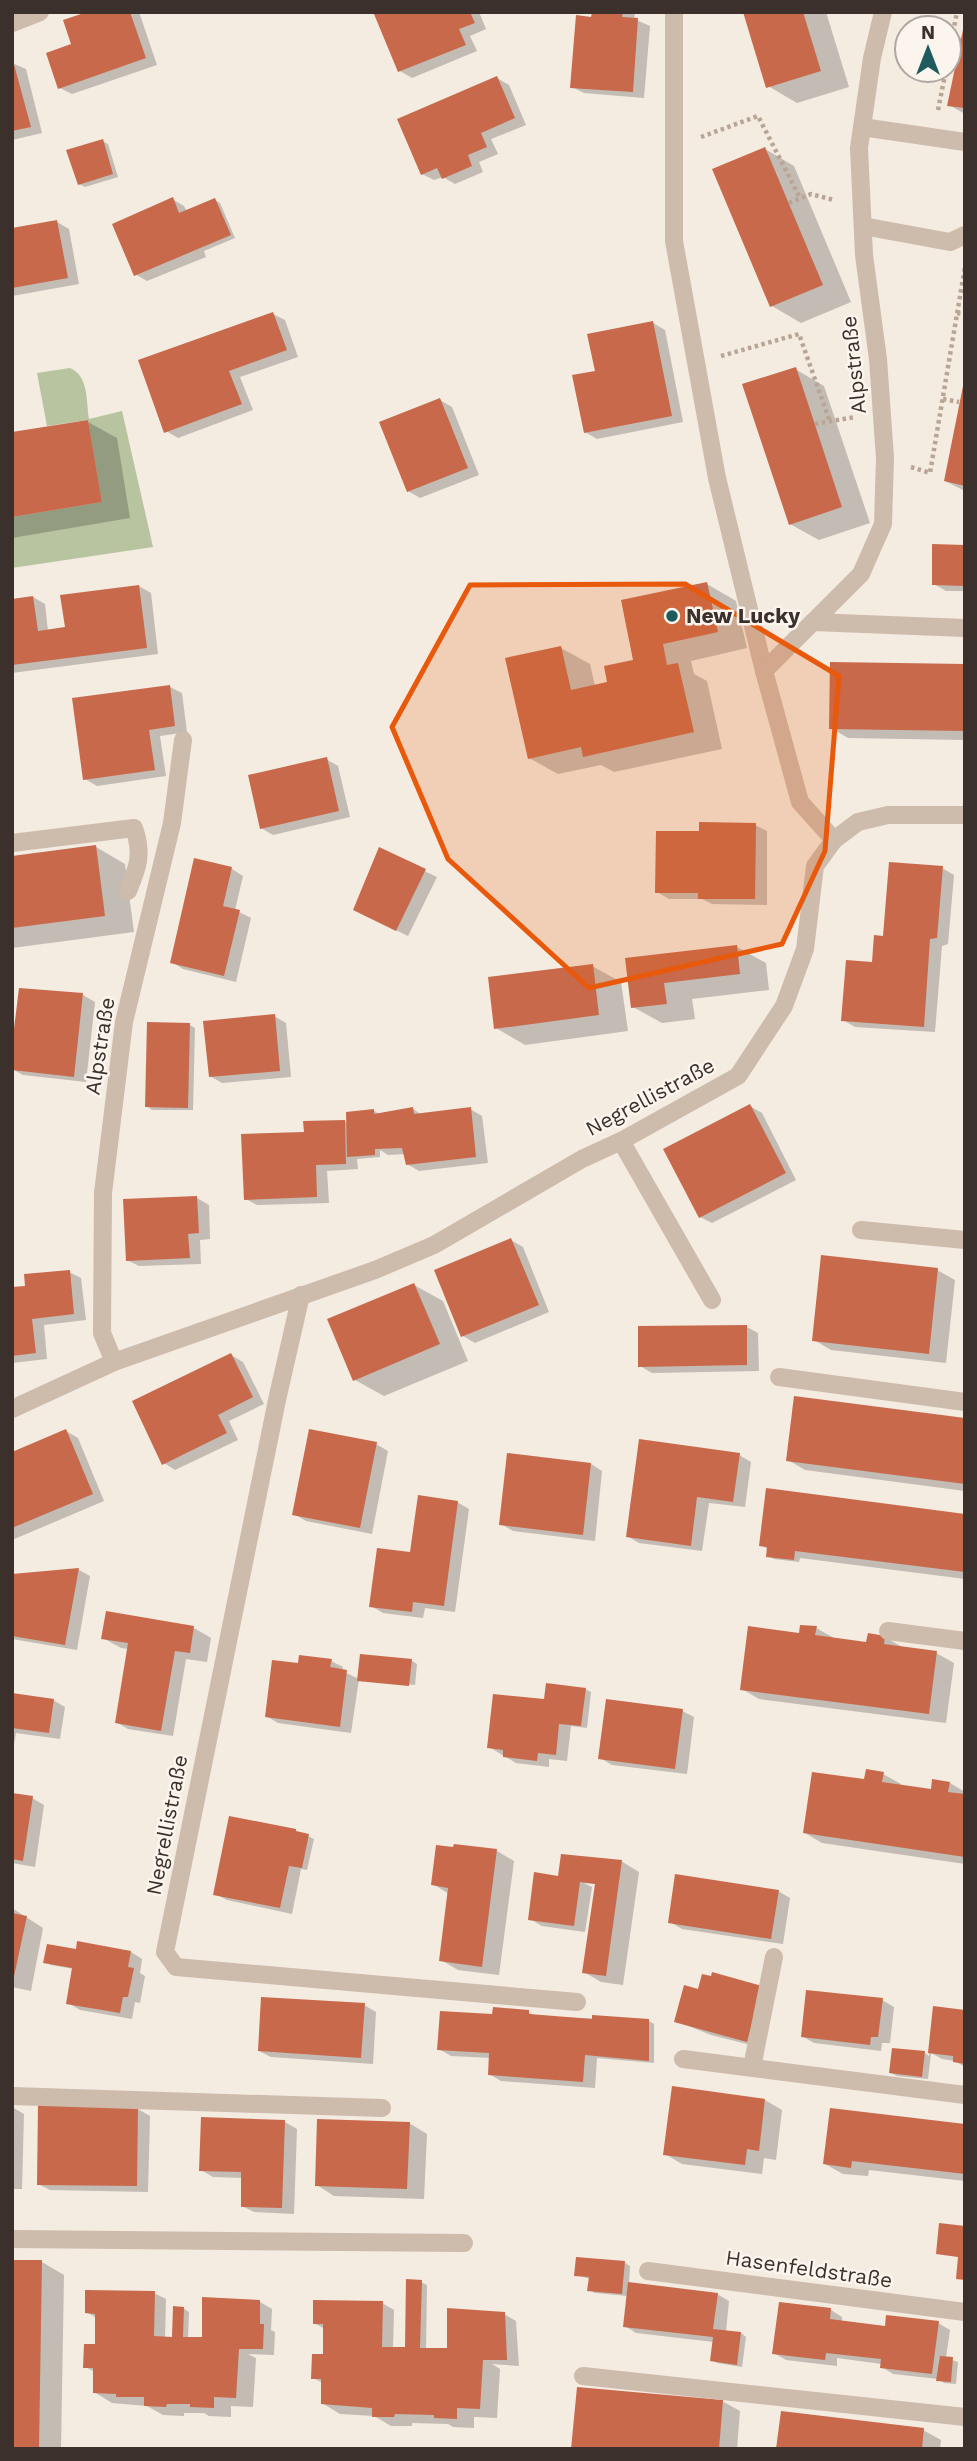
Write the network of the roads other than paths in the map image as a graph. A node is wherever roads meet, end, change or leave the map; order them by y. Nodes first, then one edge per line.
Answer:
1 (40, 12) edge
2 (674, 12) edge
3 (883, 12) edge
4 (12, 23) edge
5 (862, 127) junction
6 (965, 142) edge
7 (863, 226) junction
8 (965, 235) edge
9 (813, 622) junction
10 (965, 628) edge
11 (764, 671) junction
12 (183, 740) dead end
13 (965, 815) edge
14 (834, 840) junction
15 (12, 844) edge
16 (128, 891) dead end
17 (621, 1141) junction
18 (861, 1230) dead end
19 (965, 1240) edge
20 (302, 1296) junction
21 (712, 1300) dead end
22 (114, 1362) junction
23 (779, 1377) dead end
24 (965, 1402) edge
25 (12, 1409) edge
26 (888, 1631) dead end
27 (965, 1641) edge
28 (774, 1957) dead end
29 (577, 2002) dead end
30 (683, 2059) dead end
31 (752, 2067) junction
32 (965, 2095) edge
33 (12, 2096) edge
34 (382, 2108) dead end
35 (12, 2239) edge
36 (464, 2243) dead end
37 (648, 2271) dead end
38 (965, 2312) edge
39 (583, 2376) dead end
40 (965, 2417) edge

1 - 4 street
2 - 11 street
3 - 5 street, Alpstraße
5 - 6 street
5 - 7 street, Alpstraße
7 - 8 street
7 - 9 street, Alpstraße
9 - 10 street
9 - 11 street, Alpstraße
11 - 14 street
12 - 22 street, Alpstraße
13 - 14 street, Negrellistraße
14 - 17 street, Negrellistraße
15 - 16 street
17 - 20 street, Negrellistraße
17 - 21 street
18 - 19 street
20 - 22 street, Negrellistraße
20 - 29 street, Negrellistraße
22 - 25 street, Negrellistraße
23 - 24 street
26 - 27 street
28 - 31 street
30 - 31 street
31 - 32 street
33 - 34 street
35 - 36 street
37 - 38 street, Hasenfeldstraße
39 - 40 street

